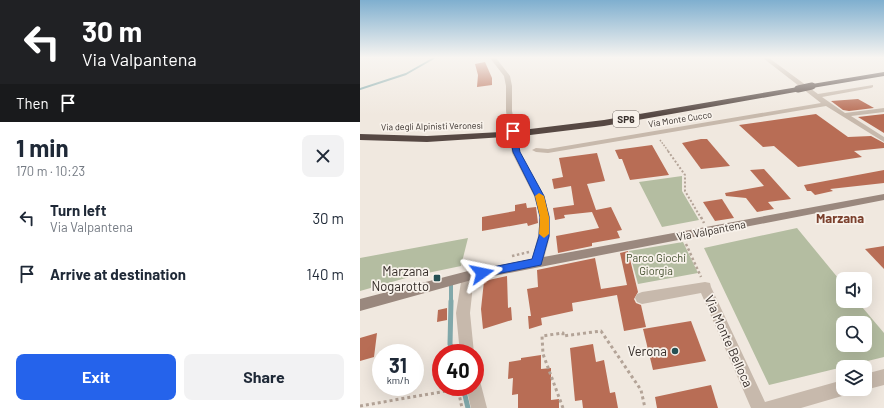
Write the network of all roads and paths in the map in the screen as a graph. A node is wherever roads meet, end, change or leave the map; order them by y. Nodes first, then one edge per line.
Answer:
1 (507, 77) edge
2 (791, 77) edge
3 (866, 77) edge
4 (871, 86) dead end
5 (816, 96) junction
6 (827, 104) junction
7 (884, 110) edge
8 (843, 114) junction
9 (655, 133) junction
10 (360, 137) edge
11 (884, 139) edge
12 (536, 150) dead end
13 (884, 197) edge
14 (708, 231) junction
15 (682, 236) junction
16 (537, 262) junction
17 (468, 276) junction
18 (705, 287) junction
19 (642, 298) dead end
20 (360, 305) edge
21 (466, 344) edge
22 (884, 377) edge
23 (872, 380) edge
24 (836, 390) edge
25 (476, 396) edge
26 (360, 406) edge
27 (462, 408) edge
28 (479, 408) edge
29 (563, 408) edge
30 (646, 408) edge
31 (759, 408) edge
32 (771, 408) edge

1 - 16 street
2 - 5 street
3 - 10 highway, Via degli Alpinisti Veronesi / SP6, bridge
4 - 5 street
5 - 6 street
6 - 8 street
6 - 9 street, Via Monte Cucco
7 - 8 street
8 - 11 street
9 - 12 street, Via Monte Cucco
9 - 14 path
13 - 14 street, Via Valpantena
14 - 15 street, Via Valpantena
15 - 16 street, Via Valpantena
15 - 18 path
16 - 17 street, Via Valpantena
17 - 20 street, Via Valpantena
17 - 21 street
18 - 19 street, Via Monte Belloca
18 - 31 street, Via Monte Belloca
22 - 23 street
24 - 32 street
25 - 28 street
26 - 27 path
29 - 30 path

